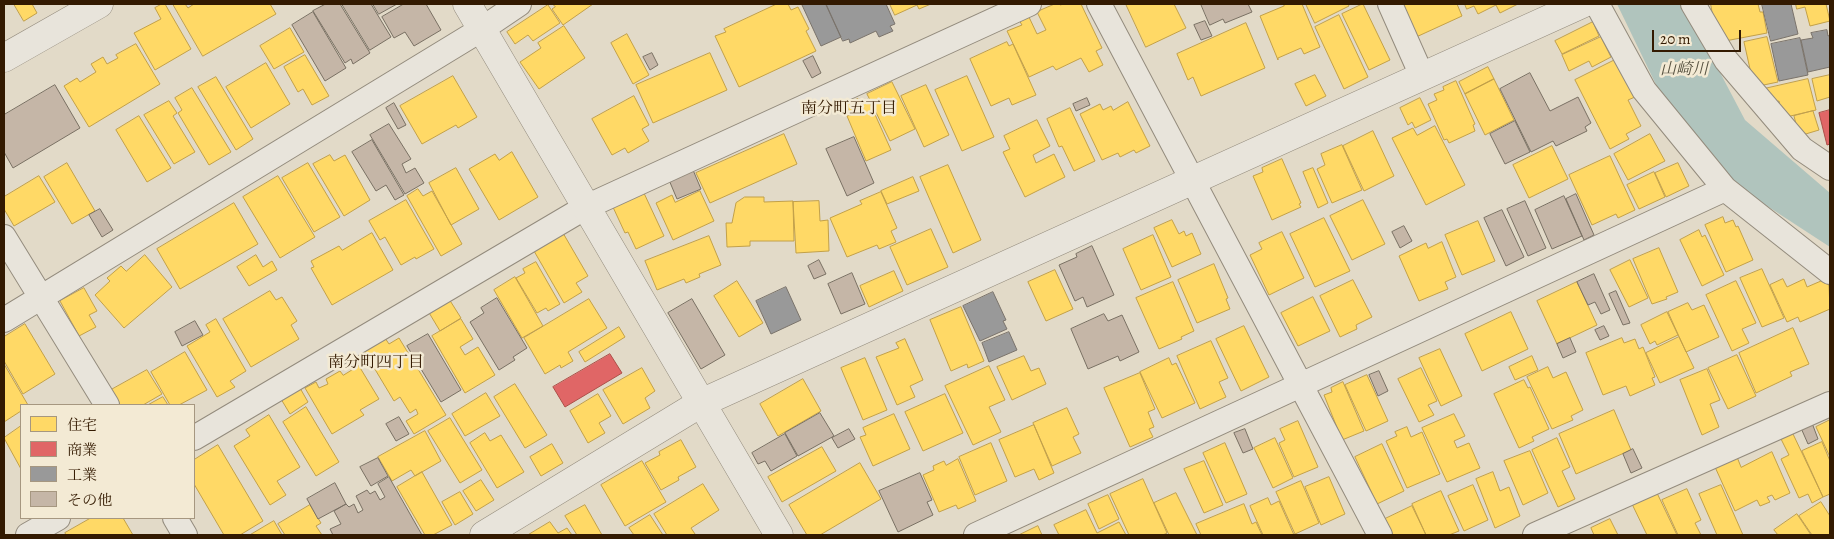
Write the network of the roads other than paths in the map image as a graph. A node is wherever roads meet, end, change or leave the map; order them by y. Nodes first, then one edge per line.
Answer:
1 (99, 4) edge
2 (467, 4) edge
3 (519, 4) edge
4 (1029, 4) edge
5 (1099, 4) edge
6 (1390, 4) edge
7 (1582, 4) edge
8 (1597, 4) edge
9 (1693, 4) edge
10 (482, 29) junction
11 (4, 58) edge
12 (1422, 76) junction
13 (1830, 168) edge
14 (1192, 180) junction
15 (1725, 190) junction
16 (586, 207) junction
17 (4, 237) edge
18 (1830, 272) edge
19 (41, 298) junction
20 (4, 320) edge
21 (1300, 384) junction
22 (701, 403) junction
23 (106, 404) edge
24 (1830, 404) edge
25 (195, 437) edge
26 (56, 519) edge
27 (176, 519) edge
28 (28, 535) edge
29 (185, 535) edge
30 (484, 535) edge
31 (779, 535) edge
32 (976, 535) edge
33 (1380, 535) edge
34 (1535, 535) edge

1 - 11 street
2 - 10 street
3 - 10 street
4 - 16 street
5 - 14 street
6 - 12 street
7 - 12 street
8 - 15 street
9 - 13 street
10 - 16 street
10 - 19 street
12 - 14 street
14 - 21 street
14 - 22 street
15 - 18 street
15 - 21 street
16 - 22 street
16 - 25 street
17 - 19 street
19 - 20 street
19 - 23 street
21 - 32 street
21 - 33 street
22 - 30 street
22 - 31 street
24 - 34 street
26 - 28 street
27 - 29 street

